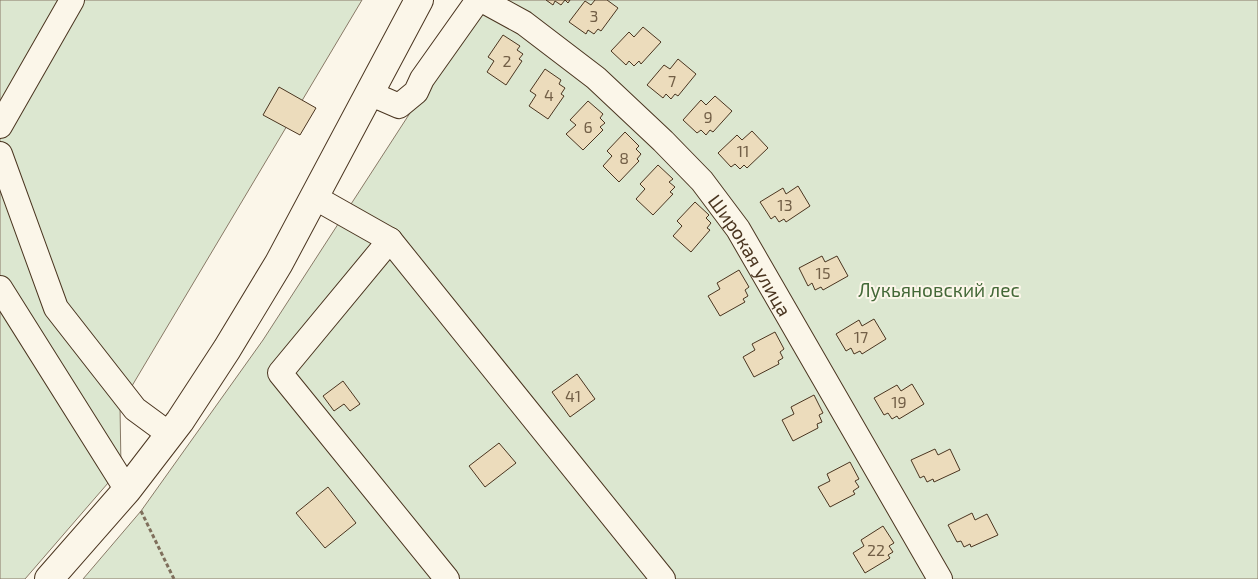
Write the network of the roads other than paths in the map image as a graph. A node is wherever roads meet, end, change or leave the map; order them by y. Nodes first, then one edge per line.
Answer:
1 (72, 0) edge
2 (419, 0) edge
3 (478, 0) edge
4 (482, 0) edge
5 (369, 94) junction
6 (0, 126) edge
7 (0, 154) edge
8 (314, 197) junction
9 (390, 240) junction
10 (0, 288) edge
11 (169, 434) junction
12 (134, 501) junction
13 (49, 579) edge
14 (447, 579) edge
15 (663, 579) edge
16 (940, 579) edge

1 - 6 street
2 - 5 main road
3 - 5 street
4 - 16 street, Широкая улица
5 - 8 main road
7 - 11 street
8 - 9 street
8 - 11 main road
9 - 14 street
9 - 15 street
10 - 12 street
11 - 12 main road
12 - 13 main road

